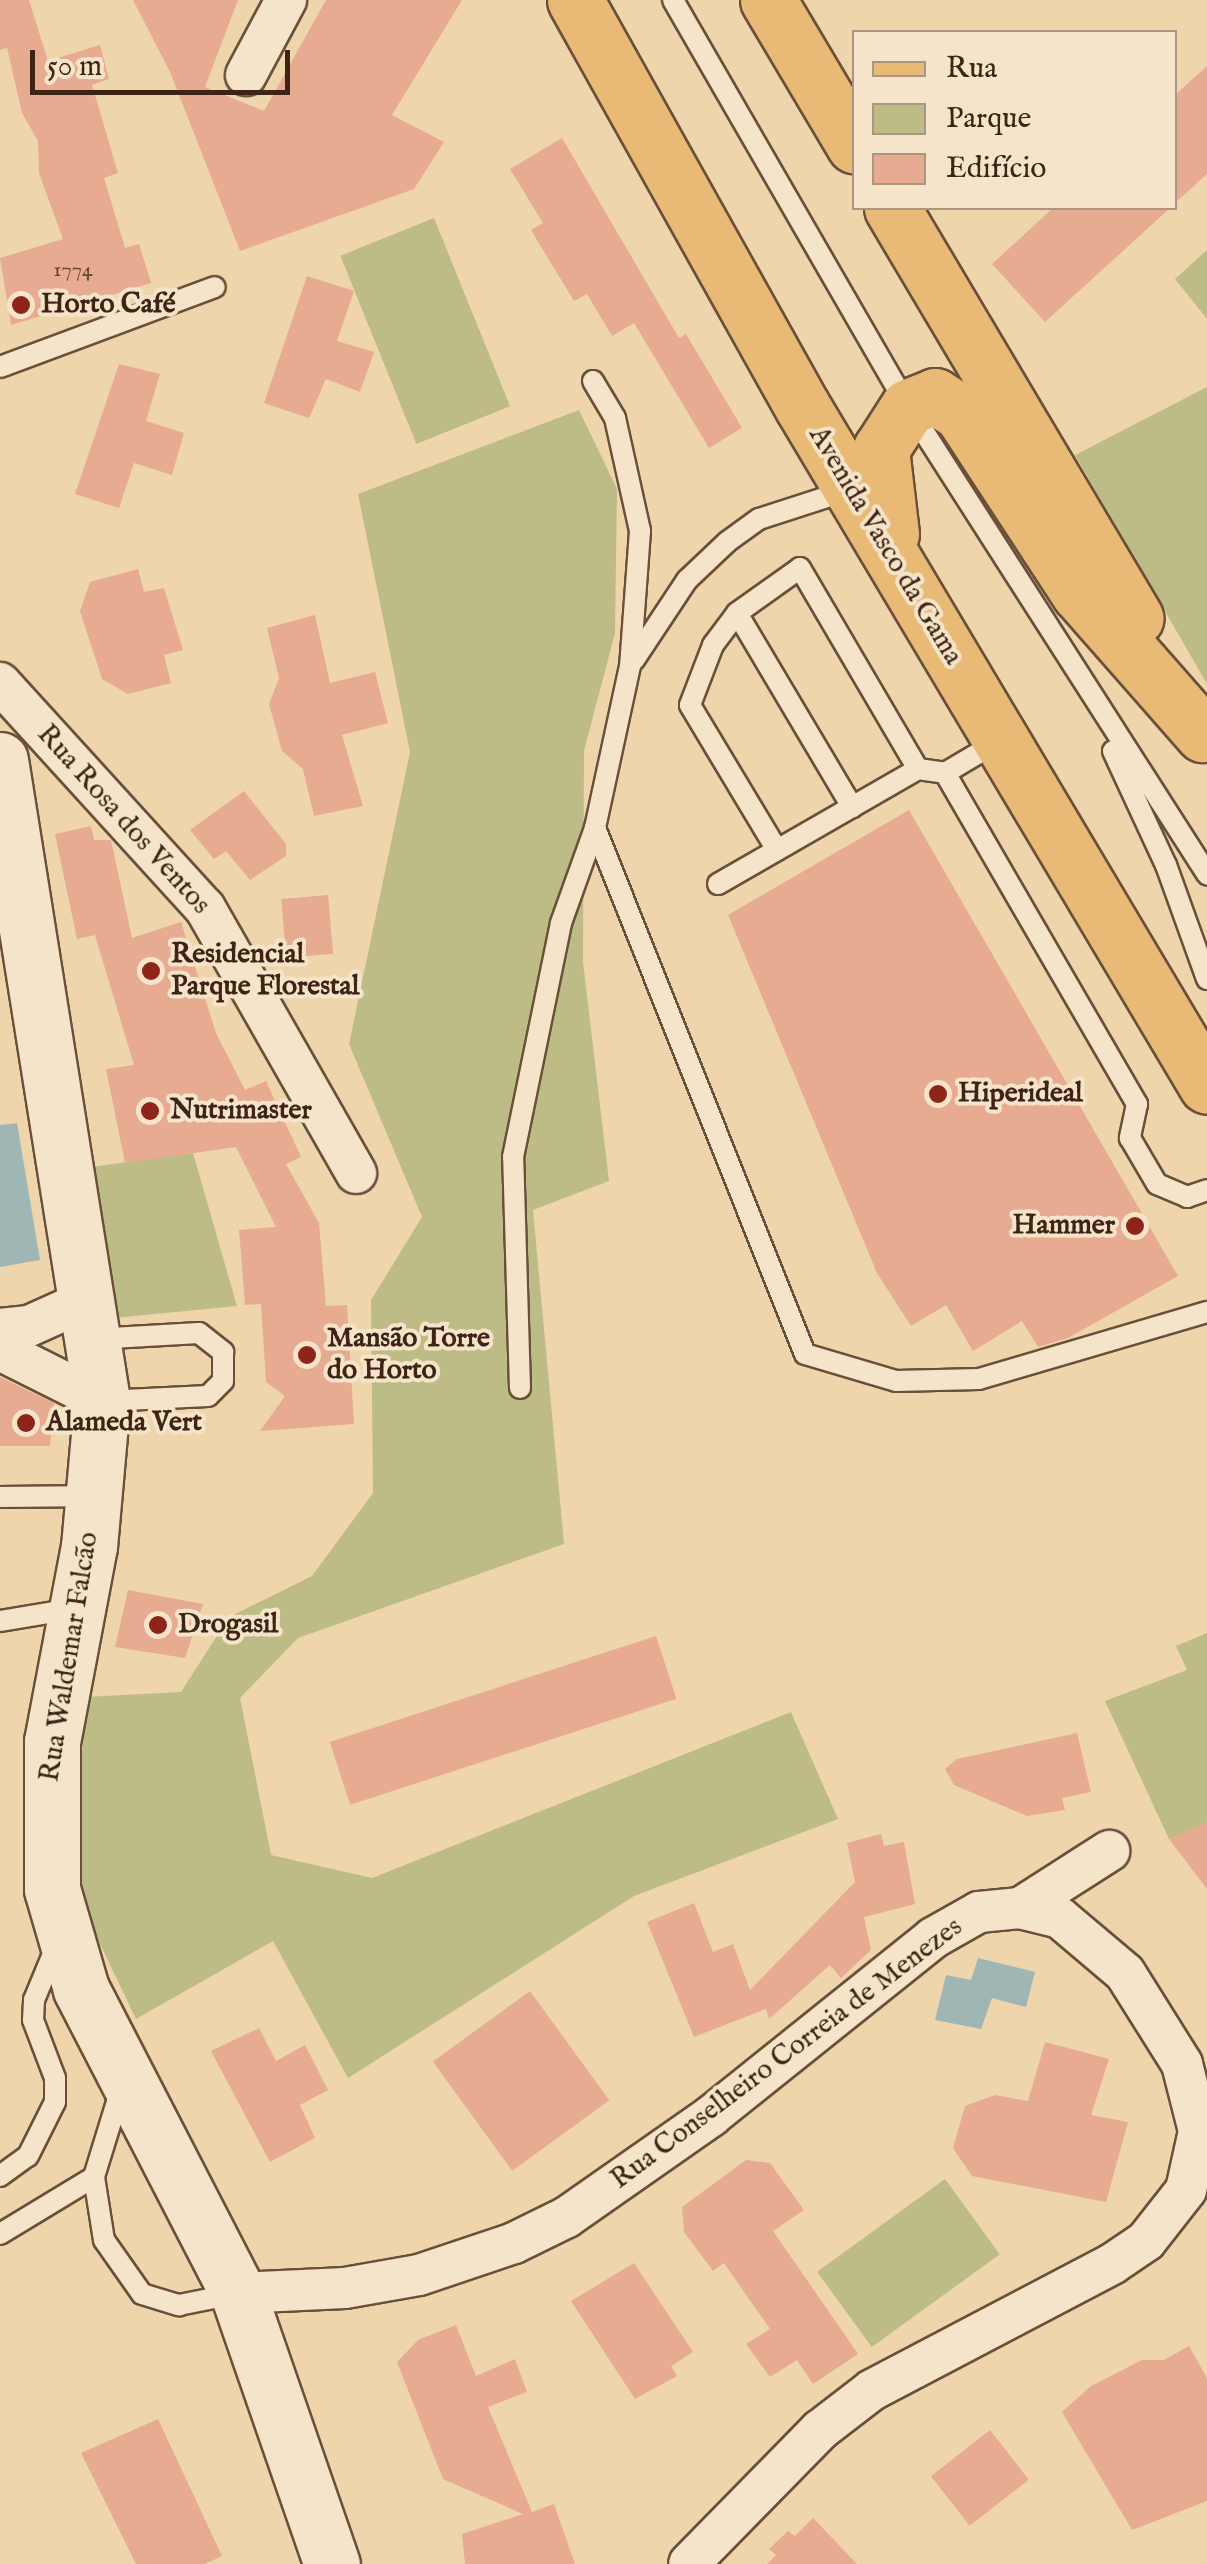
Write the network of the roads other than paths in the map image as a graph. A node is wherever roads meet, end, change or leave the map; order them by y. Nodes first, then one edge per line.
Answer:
1 (286, 0) edge
2 (575, 0) edge
3 (673, 0) edge
4 (768, 0) edge
5 (246, 74) dead end
6 (852, 142) edge
7 (893, 210) edge
8 (215, 286) dead end
9 (0, 367) edge
10 (593, 380) dead end
11 (908, 407) junction
12 (851, 490) junction
13 (897, 566) junction
14 (737, 612) junction
15 (630, 666) junction
16 (0, 684) edge
17 (1082, 687) junction
18 (1205, 737) edge
19 (1000, 740) junction
20 (0, 760) edge
21 (918, 769) junction
22 (945, 773) junction
23 (852, 807) junction
24 (595, 828) junction
25 (777, 850) junction
26 (1207, 874) edge
27 (718, 884) dead end
28 (1207, 979) edge
29 (1207, 1086) edge
30 (356, 1172) dead end
31 (1207, 1190) edge
32 (1207, 1312) edge
33 (90, 1319) junction
34 (0, 1329) edge
35 (0, 1350) edge
36 (520, 1388) dead end
37 (102, 1401) junction
38 (96, 1496) junction
39 (0, 1497) edge
40 (77, 1608) junction
41 (0, 1621) edge
42 (1109, 1850) dead end
43 (1020, 1908) junction
44 (62, 1933) junction
45 (125, 2078) junction
46 (0, 2176) edge
47 (94, 2176) junction
48 (0, 2234) edge
49 (238, 2293) junction
50 (332, 2564) edge
51 (689, 2564) edge

1 - 5 street
2 - 12 main road, Avenida Vasco da Gama
3 - 11 lane
4 - 6 main road
7 - 18 main road
8 - 9 lane
10 - 15 lane
11 - 13 main road
11 - 17 lane
11 - 18 main road
12 - 13 main road, Avenida Vasco da Gama
12 - 15 lane
13 - 19 main road, Avenida Vasco da Gama
14 - 21 lane
14 - 23 lane
14 - 25 lane
15 - 24 lane
16 - 30 street, Rua Rosa dos Ventos
17 - 26 lane
17 - 28 lane
19 - 22 lane
19 - 29 main road, Avenida Vasco da Gama
20 - 33 street, Rua Waldemar Falcão
21 - 22 lane
21 - 23 lane
22 - 31 lane
23 - 25 lane
24 - 32 lane
24 - 36 lane
25 - 27 lane
33 - 34 street
33 - 37 street, Rua Waldemar Falcão
33 - 37 lane
35 - 37 street
37 - 38 street, Rua Waldemar Falcão
38 - 39 lane
38 - 40 street, Rua Waldemar Falcão
40 - 41 lane
40 - 44 street, Rua Waldemar Falcão
42 - 43 street
43 - 49 street, Rua Conselheiro Correia de Menezes
43 - 51 street, Rua Conselheiro Correia de Menezes
44 - 45 street, Rua Waldemar Falcão
44 - 46 lane
45 - 47 lane
45 - 49 street, Rua Waldemar Falcão
47 - 48 lane
47 - 49 lane
49 - 50 street, Rua Waldemar Falcão

